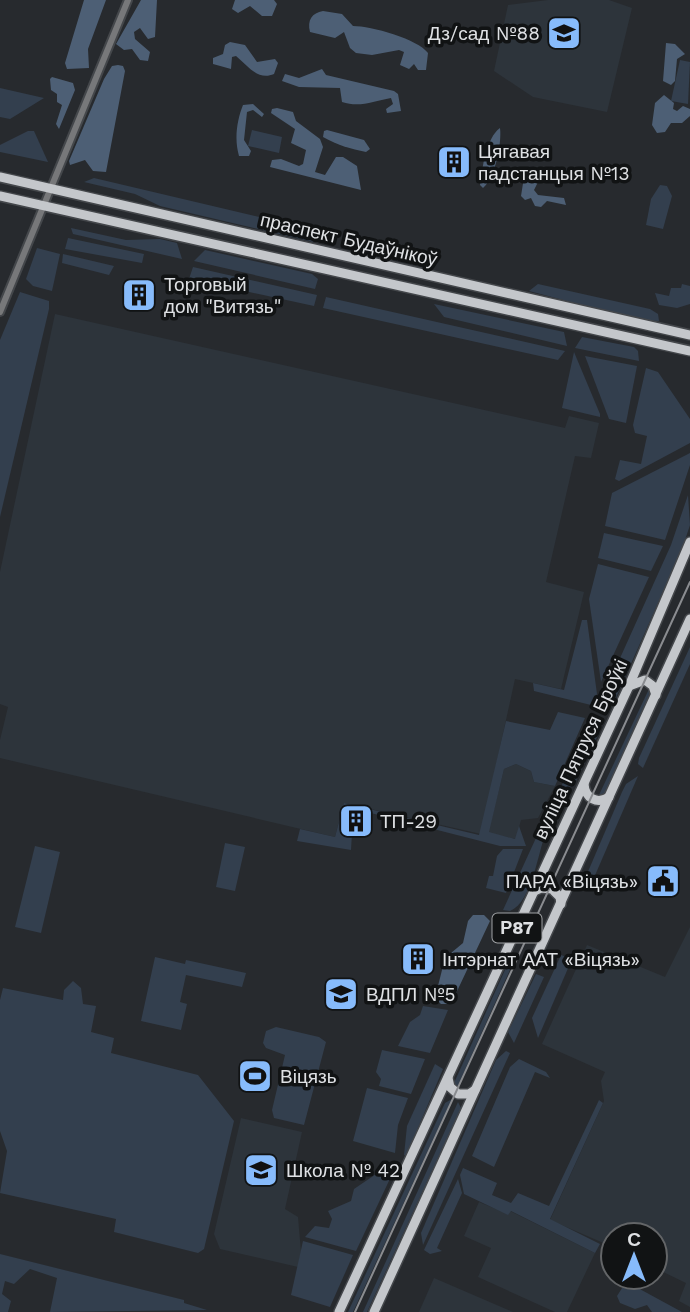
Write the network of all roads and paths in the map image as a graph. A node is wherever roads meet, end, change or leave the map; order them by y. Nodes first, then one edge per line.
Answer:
1 (128, 0) edge
2 (0, 177) edge
3 (49, 188) junction
4 (0, 196) edge
5 (43, 206) junction
6 (197, 222) junction
7 (193, 239) junction
8 (331, 254) junction
9 (327, 269) junction
10 (416, 273) junction
11 (412, 288) junction
12 (575, 309) junction
13 (0, 312) edge
14 (572, 324) junction
15 (690, 335) edge
16 (690, 351) edge
17 (690, 542) edge
18 (690, 619) edge
19 (629, 686) junction
20 (656, 697) junction
21 (584, 784) junction
22 (610, 795) junction
23 (534, 891) junction
24 (561, 904) junction
25 (449, 1076) junction
26 (477, 1088) junction
27 (437, 1100) junction
28 (465, 1113) junction
29 (339, 1312) edge
30 (374, 1312) edge

1 - 3 street
2 - 3 main road, праспект Будаўнікоў
3 - 5 street
3 - 6 main road, праспект Будаўнікоў
4 - 5 main road, праспект Будаўнікоў
5 - 7 main road, праспект Будаўнікоў
5 - 13 street
6 - 7 street
6 - 8 main road, праспект Будаўнікоў
7 - 9 main road, праспект Будаўнікоў
8 - 9 street
8 - 10 main road, праспект Будаўнікоў
9 - 11 main road, праспект Будаўнікоў
10 - 11 street
10 - 12 main road, праспект Будаўнікоў
11 - 14 main road, праспект Будаўнікоў
12 - 14 street
12 - 15 main road, праспект Будаўнікоў
14 - 16 main road, праспект Будаўнікоў
17 - 19 main road, вуліца Пятруся Броўкі / Р87
18 - 20 main road, Р87
19 - 20 main road
19 - 21 main road, вуліца Пятруся Броўкі / Р87
20 - 22 main road, Р87
21 - 22 main road
21 - 23 main road, вуліца Пятруся Броўкі / Р87
22 - 24 main road, Р87
23 - 24 main road
23 - 25 main road, вуліца Пятруся Броўкі / Р87
24 - 26 main road, Р87
25 - 26 main road
25 - 27 main road, вуліца Пятруся Броўкі / Р87
26 - 28 main road, Р87
27 - 28 main road
27 - 29 main road, вуліца Пятруся Броўкі / Р87
28 - 30 main road, Р87

